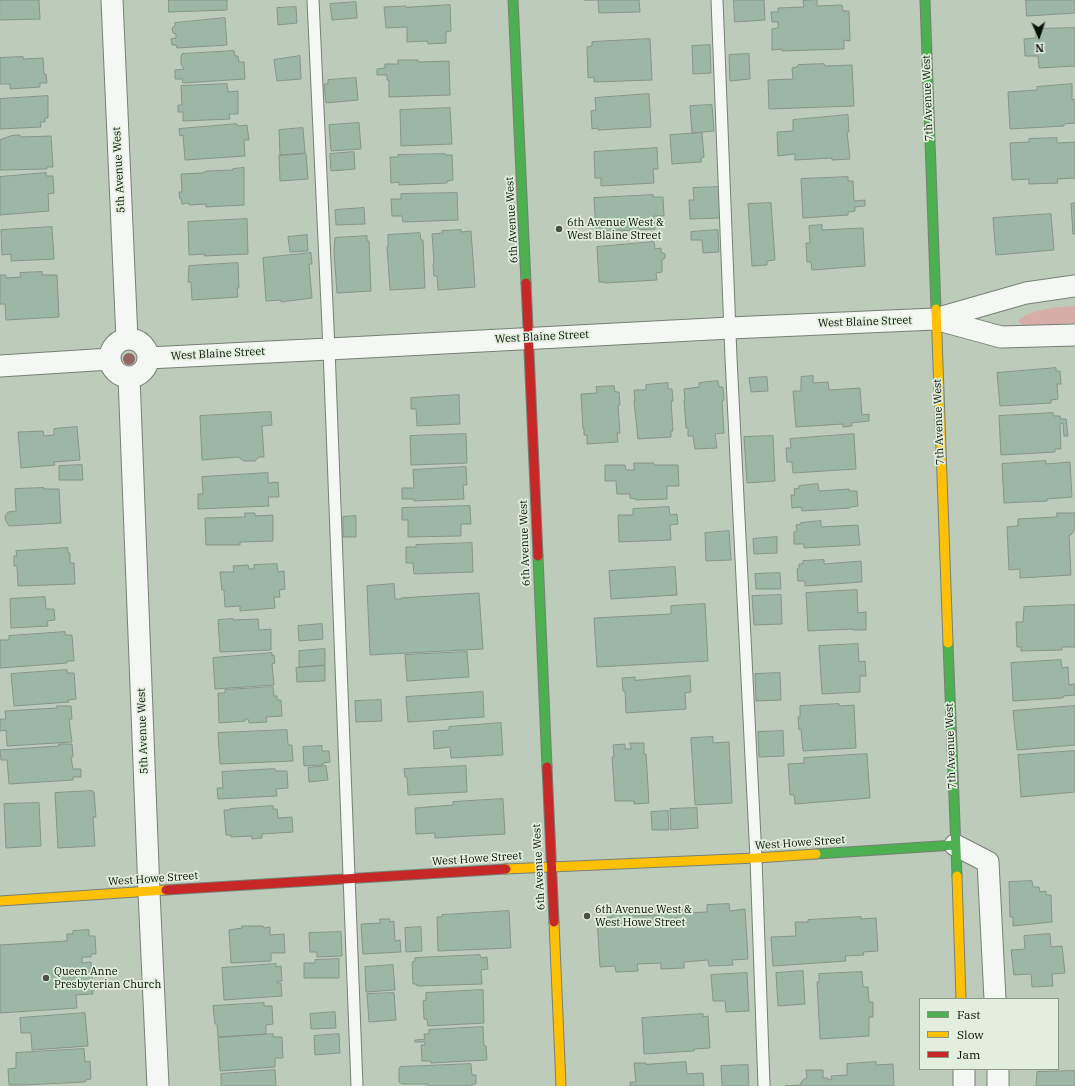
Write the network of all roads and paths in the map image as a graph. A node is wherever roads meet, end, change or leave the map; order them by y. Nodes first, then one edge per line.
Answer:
1 (112, 0) edge
2 (313, 0) edge
3 (513, 0) edge
4 (717, 0) edge
5 (924, 0) edge
6 (1075, 286) edge
7 (935, 319) junction
8 (730, 328) junction
9 (1075, 335) edge
10 (529, 338) junction
11 (127, 339) junction
12 (329, 350) junction
13 (148, 358) junction
14 (110, 359) junction
15 (0, 366) edge
16 (129, 376) junction
17 (955, 845) junction
18 (1075, 845) edge
19 (1000, 848) dead end
20 (756, 858) junction
21 (551, 866) junction
22 (349, 879) junction
23 (149, 892) junction
24 (0, 901) edge
25 (961, 998) edge
26 (994, 998) edge
27 (964, 1070) edge
28 (998, 1070) edge
29 (158, 1086) edge
30 (357, 1086) edge
31 (561, 1086) edge
32 (764, 1086) edge
33 (964, 1086) edge
34 (998, 1086) edge

1 - 11 street, 5th Avenue West
2 - 12 lane
3 - 10 street, 6th Avenue West
4 - 8 lane
5 - 7 street, 7th Avenue West
6 - 7 street, West Blaine Street
7 - 8 street, West Blaine Street
7 - 9 street, West Blaine Street
7 - 17 street, 7th Avenue West
8 - 10 street, West Blaine Street
8 - 20 lane
10 - 12 street, West Blaine Street
10 - 21 street, 6th Avenue West
11 - 13 street
11 - 14 street
12 - 13 street, West Blaine Street
12 - 22 lane
13 - 16 street
14 - 15 street
14 - 16 street
16 - 23 street, 5th Avenue West
17 - 20 street, West Howe Street
17 - 25 street, 7th Avenue West
17 - 26 street
18 - 19 path
20 - 21 street, West Howe Street
20 - 32 lane
21 - 22 street, West Howe Street
21 - 31 street, 6th Avenue West
22 - 23 street, West Howe Street
22 - 30 lane
23 - 24 street, West Howe Street
23 - 29 street, 5th Avenue West
27 - 33 street
28 - 34 street

